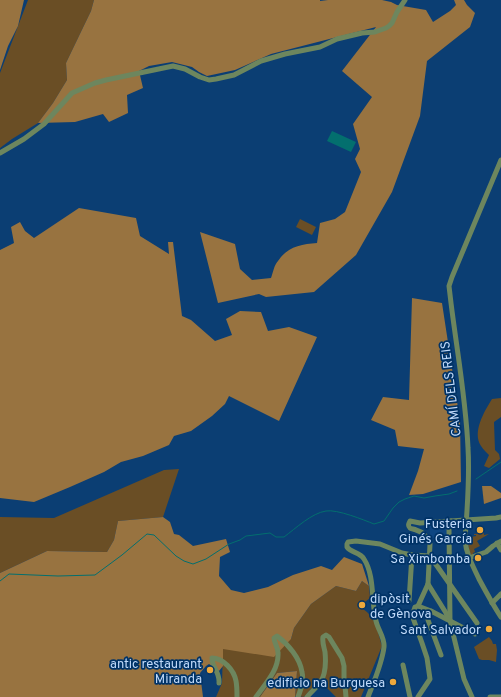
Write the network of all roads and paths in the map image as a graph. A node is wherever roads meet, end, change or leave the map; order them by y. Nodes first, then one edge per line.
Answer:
1 (406, 0) edge
2 (0, 153) edge
3 (501, 160) edge
4 (501, 517) edge
5 (464, 520) junction
6 (451, 521) junction
7 (449, 528) junction
8 (499, 542) edge
9 (501, 550) edge
10 (412, 555) junction
11 (430, 556) junction
12 (469, 558) junction
13 (428, 584) junction
14 (450, 585) junction
15 (501, 594) edge
16 (409, 601) dead end
17 (492, 603) junction
18 (418, 606) junction
19 (431, 611) junction
20 (501, 617) edge
21 (450, 621) junction
22 (477, 623) dead end
23 (475, 634) dead end
24 (441, 655) dead end
25 (403, 665) dead end
26 (219, 683) dead end
27 (501, 696) edge
28 (237, 697) edge
29 (256, 697) edge
30 (298, 697) edge
31 (307, 697) edge
32 (346, 697) edge
33 (368, 697) edge
34 (410, 697) edge
35 (418, 697) edge
36 (472, 697) edge
37 (490, 697) edge

1 - 2 street
3 - 5 street, CAMÍ DELS REIS
4 - 5 street
5 - 6 street
5 - 7 street
5 - 12 street, CAMÍ DELS REIS
6 - 7 street
6 - 11 street
7 - 14 street
8 - 9 street
8 - 12 street
10 - 11 street
10 - 16 street
10 - 33 street
11 - 13 street
11 - 14 street
12 - 17 street, CAMÍ DELS REIS
13 - 18 street
13 - 21 street
14 - 21 street
14 - 22 street
15 - 17 street
17 - 20 street, CAMÍ DELS REIS
18 - 19 street
18 - 35 street
19 - 21 street
19 - 24 street
21 - 23 street
21 - 36 street
25 - 34 street
26 - 28 street
27 - 37 street
29 - 30 street
31 - 32 street

